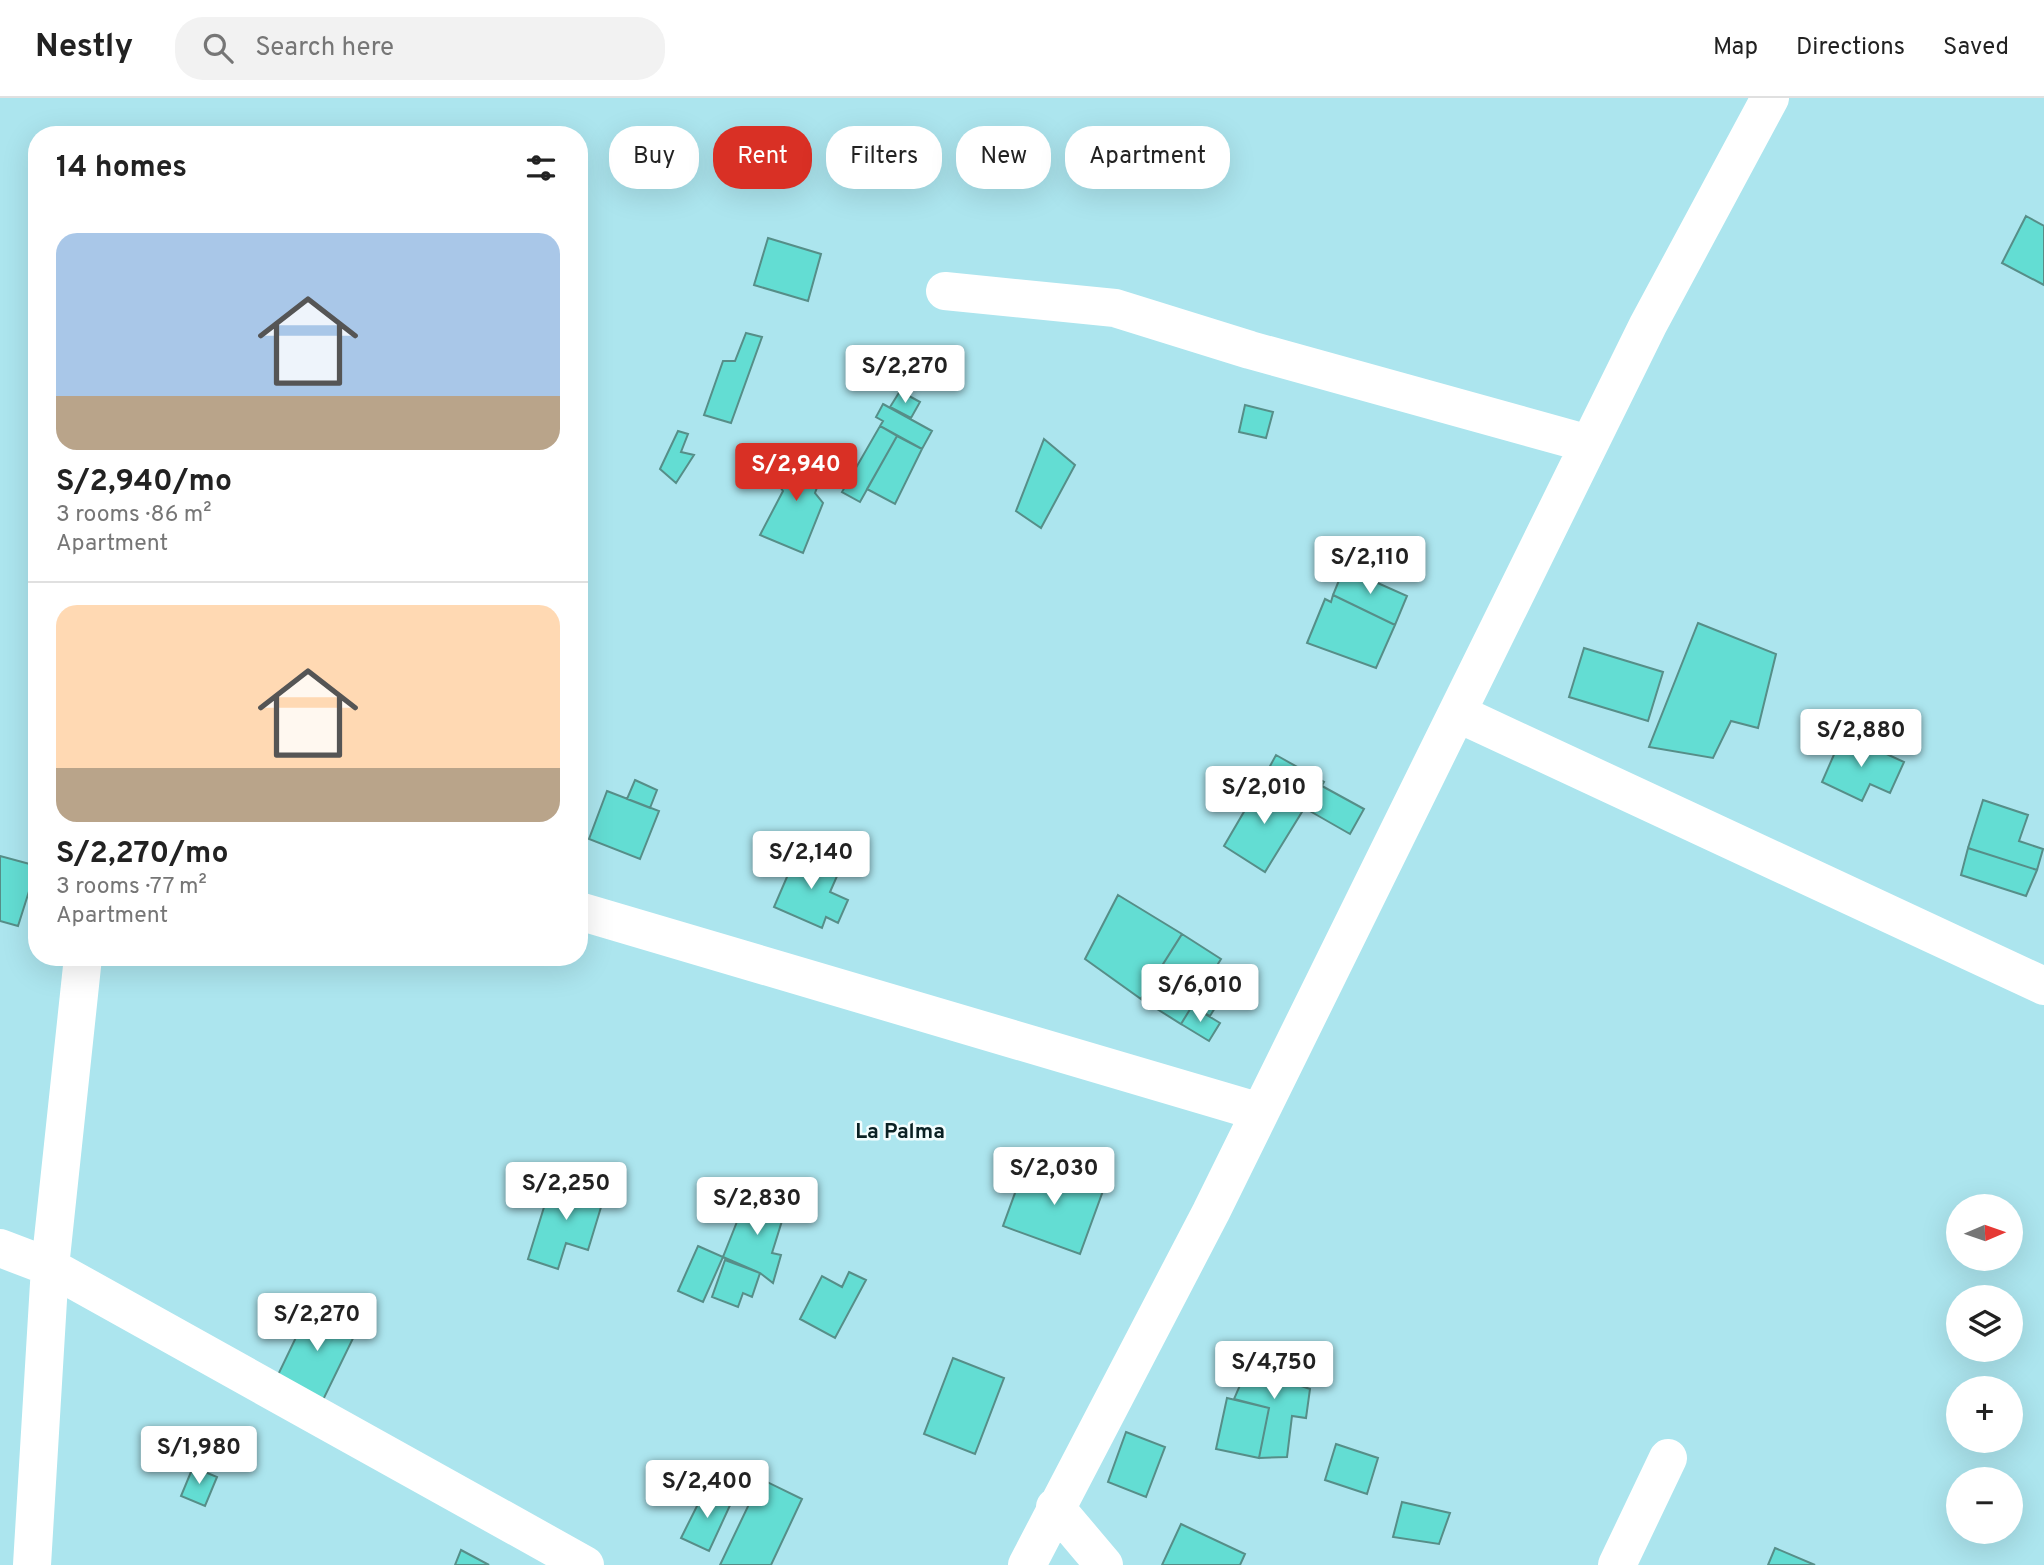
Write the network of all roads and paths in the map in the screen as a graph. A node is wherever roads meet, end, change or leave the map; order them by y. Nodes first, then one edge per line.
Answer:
1 (1770, 98) edge
2 (945, 291) dead end
3 (1589, 444) junction
4 (1457, 713) junction
5 (588, 914) edge
6 (82, 966) edge
7 (2044, 986) edge
8 (1260, 1112) junction
9 (0, 1248) edge
10 (50, 1267) junction
11 (1668, 1458) dead end
12 (1055, 1507) junction
13 (32, 1565) edge
14 (584, 1565) edge
15 (1027, 1565) edge
16 (1104, 1565) edge
17 (1618, 1565) edge

1 - 3 street
2 - 3 street
3 - 4 street
4 - 7 street
4 - 8 street
5 - 8 street
6 - 10 street
8 - 12 street
9 - 10 street
10 - 13 street
10 - 14 street
11 - 17 street
12 - 15 street
12 - 16 street

